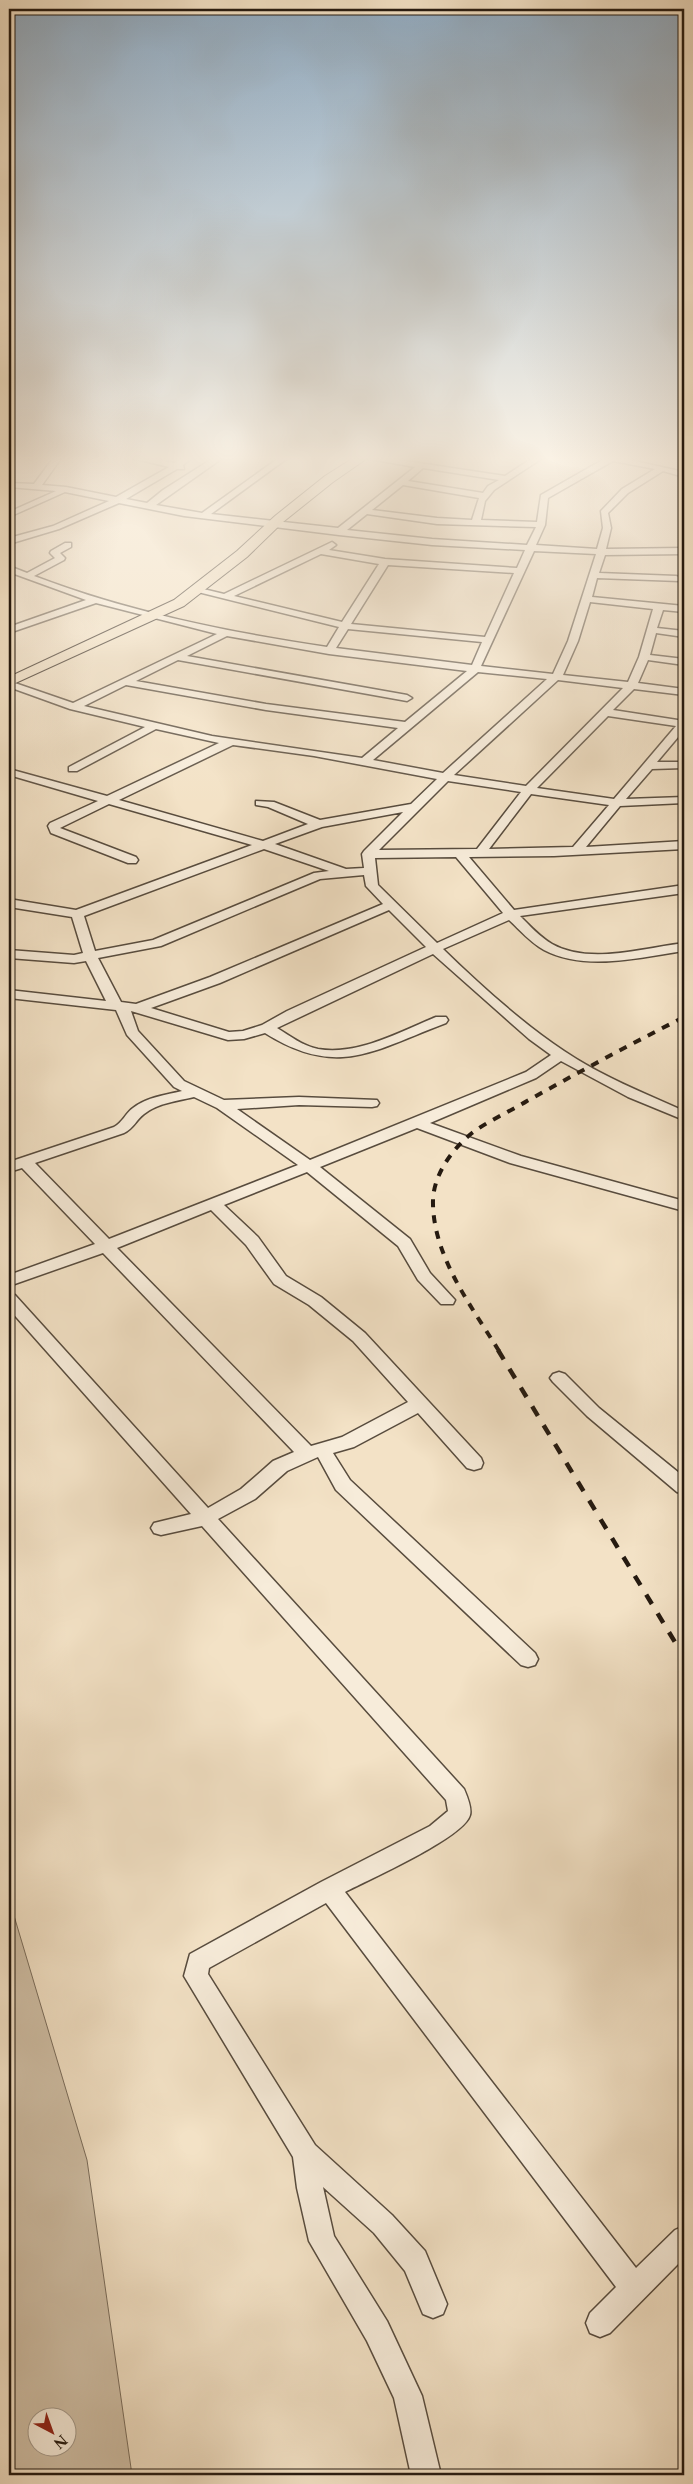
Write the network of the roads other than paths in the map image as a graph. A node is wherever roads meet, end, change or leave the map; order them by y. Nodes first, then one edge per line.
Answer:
1 (18, 573) edge
2 (35, 573) edge
3 (217, 573) edge
4 (275, 573) edge
5 (379, 573) edge
6 (519, 573) edge
7 (594, 575) joint
8 (28, 577) junction
9 (676, 579) dead end
10 (16, 581) dead end
11 (194, 590) junction
12 (225, 597) junction
13 (586, 599) junction
14 (94, 601) junction
15 (659, 606) junction
16 (684, 609) edge
17 (154, 616) junction
18 (344, 626) junction
19 (9, 630) edge
20 (653, 630) junction
21 (224, 634) junction
22 (684, 634) edge
23 (489, 640) junction
24 (328, 651) junction
25 (644, 657) junction
26 (175, 658) junction
27 (684, 662) edge
28 (475, 669) junction
29 (557, 676) junction
30 (124, 682) junction
31 (9, 683) edge
32 (632, 685) junction
33 (684, 692) edge
34 (407, 698) dead end
35 (74, 707) junction
36 (605, 712) junction
37 (684, 724) edge
38 (154, 726) junction
39 (408, 726) junction
40 (231, 742) junction
41 (364, 762) junction
42 (684, 765) edge
43 (648, 766) junction
44 (73, 769) dead end
45 (9, 772) edge
46 (444, 777) junction
47 (528, 790) junction
48 (106, 800) junction
49 (684, 800) edge
50 (260, 803) dead end
51 (616, 803) junction
52 (414, 807) junction
53 (318, 824) junction
54 (262, 844) junction
55 (684, 845) edge
56 (577, 850) junction
57 (480, 853) junction
58 (368, 854) junction
59 (460, 854) junction
60 (132, 860) dead end
61 (368, 871) junction
62 (348, 873) junction
63 (684, 889) edge
64 (9, 903) edge
65 (392, 905) junction
66 (77, 914) junction
67 (510, 914) junction
68 (684, 947) edge
69 (435, 948) junction
70 (9, 954) edge
71 (90, 956) junction
72 (9, 994) edge
73 (125, 1007) junction
74 (441, 1020) dead end
75 (267, 1028) junction
76 (560, 1056) junction
77 (196, 1092) junction
78 (372, 1103) dead end
79 (222, 1105) junction
80 (684, 1116) edge
81 (417, 1123) junction
82 (25, 1162) junction
83 (308, 1165) junction
84 (9, 1167) edge
85 (213, 1203) junction
86 (684, 1206) edge
87 (106, 1246) junction
88 (9, 1281) edge
89 (9, 1299) edge
90 (447, 1300) dead end
91 (558, 1378) dead end
92 (420, 1404) junction
93 (315, 1452) junction
94 (474, 1463) dead end
95 (684, 1488) edge
96 (205, 1518) junction
97 (162, 1528) dead end
98 (528, 1659) dead end
99 (329, 1889) junction
100 (306, 2154) junction
101 (684, 2239) edge
102 (634, 2288) junction
103 (433, 2304) dead end
104 (600, 2324) dead end
105 (426, 2475) edge

1 - 8 street
2 - 8 street
3 - 11 highway
4 - 12 street
5 - 18 street
6 - 23 street
7 - 9 street
7 - 13 street
8 - 10 street
8 - 14 street
11 - 12 street
11 - 17 highway
12 - 18 street
13 - 15 street
13 - 29 street
14 - 17 street
14 - 19 street
15 - 16 street
15 - 20 street
17 - 21 street
17 - 31 highway
18 - 23 street
18 - 24 street
20 - 22 street
20 - 25 street
21 - 24 street
21 - 26 street
23 - 28 street
24 - 28 street
25 - 27 street
25 - 32 street
26 - 30 street
26 - 34 street
28 - 29 street
28 - 39 street
29 - 32 street
29 - 46 street
30 - 35 street
30 - 39 street
31 - 35 street
32 - 33 street
32 - 36 street
35 - 38 street
36 - 37 street
36 - 47 street
37 - 43 street
38 - 40 street
38 - 44 street
39 - 41 street
40 - 41 street
40 - 48 street
41 - 46 street
42 - 43 street
43 - 51 street
45 - 48 street
46 - 47 street
46 - 52 street
47 - 51 street
47 - 57 street
48 - 54 street
48 - 60 street
49 - 51 street
50 - 53 street
51 - 56 street
52 - 53 street
52 - 58 street
53 - 54 street
54 - 62 street
54 - 66 street
55 - 56 street
56 - 57 street
57 - 59 street
58 - 59 street
58 - 61 street
59 - 67 street
61 - 62 street
61 - 65 street
62 - 71 street
63 - 67 street
64 - 66 street
65 - 69 street
65 - 73 street
66 - 71 street
67 - 68 street
67 - 69 street
69 - 75 street
69 - 76 street
70 - 71 street
71 - 73 street
72 - 73 street
73 - 75 street
73 - 77 street
74 - 75 street
76 - 80 street
76 - 81 street
77 - 79 street
77 - 82 street
78 - 79 street
79 - 83 street
81 - 83 street
81 - 86 street
82 - 84 street
82 - 87 street
83 - 85 street
83 - 90 street
85 - 87 street
85 - 92 street
87 - 88 street
87 - 93 street
89 - 96 street
91 - 95 street
92 - 93 street
92 - 94 street
93 - 96 street
93 - 98 street
96 - 97 street
96 - 99 street
99 - 100 street
99 - 102 street
100 - 103 street
100 - 105 street
101 - 102 street
102 - 104 street

